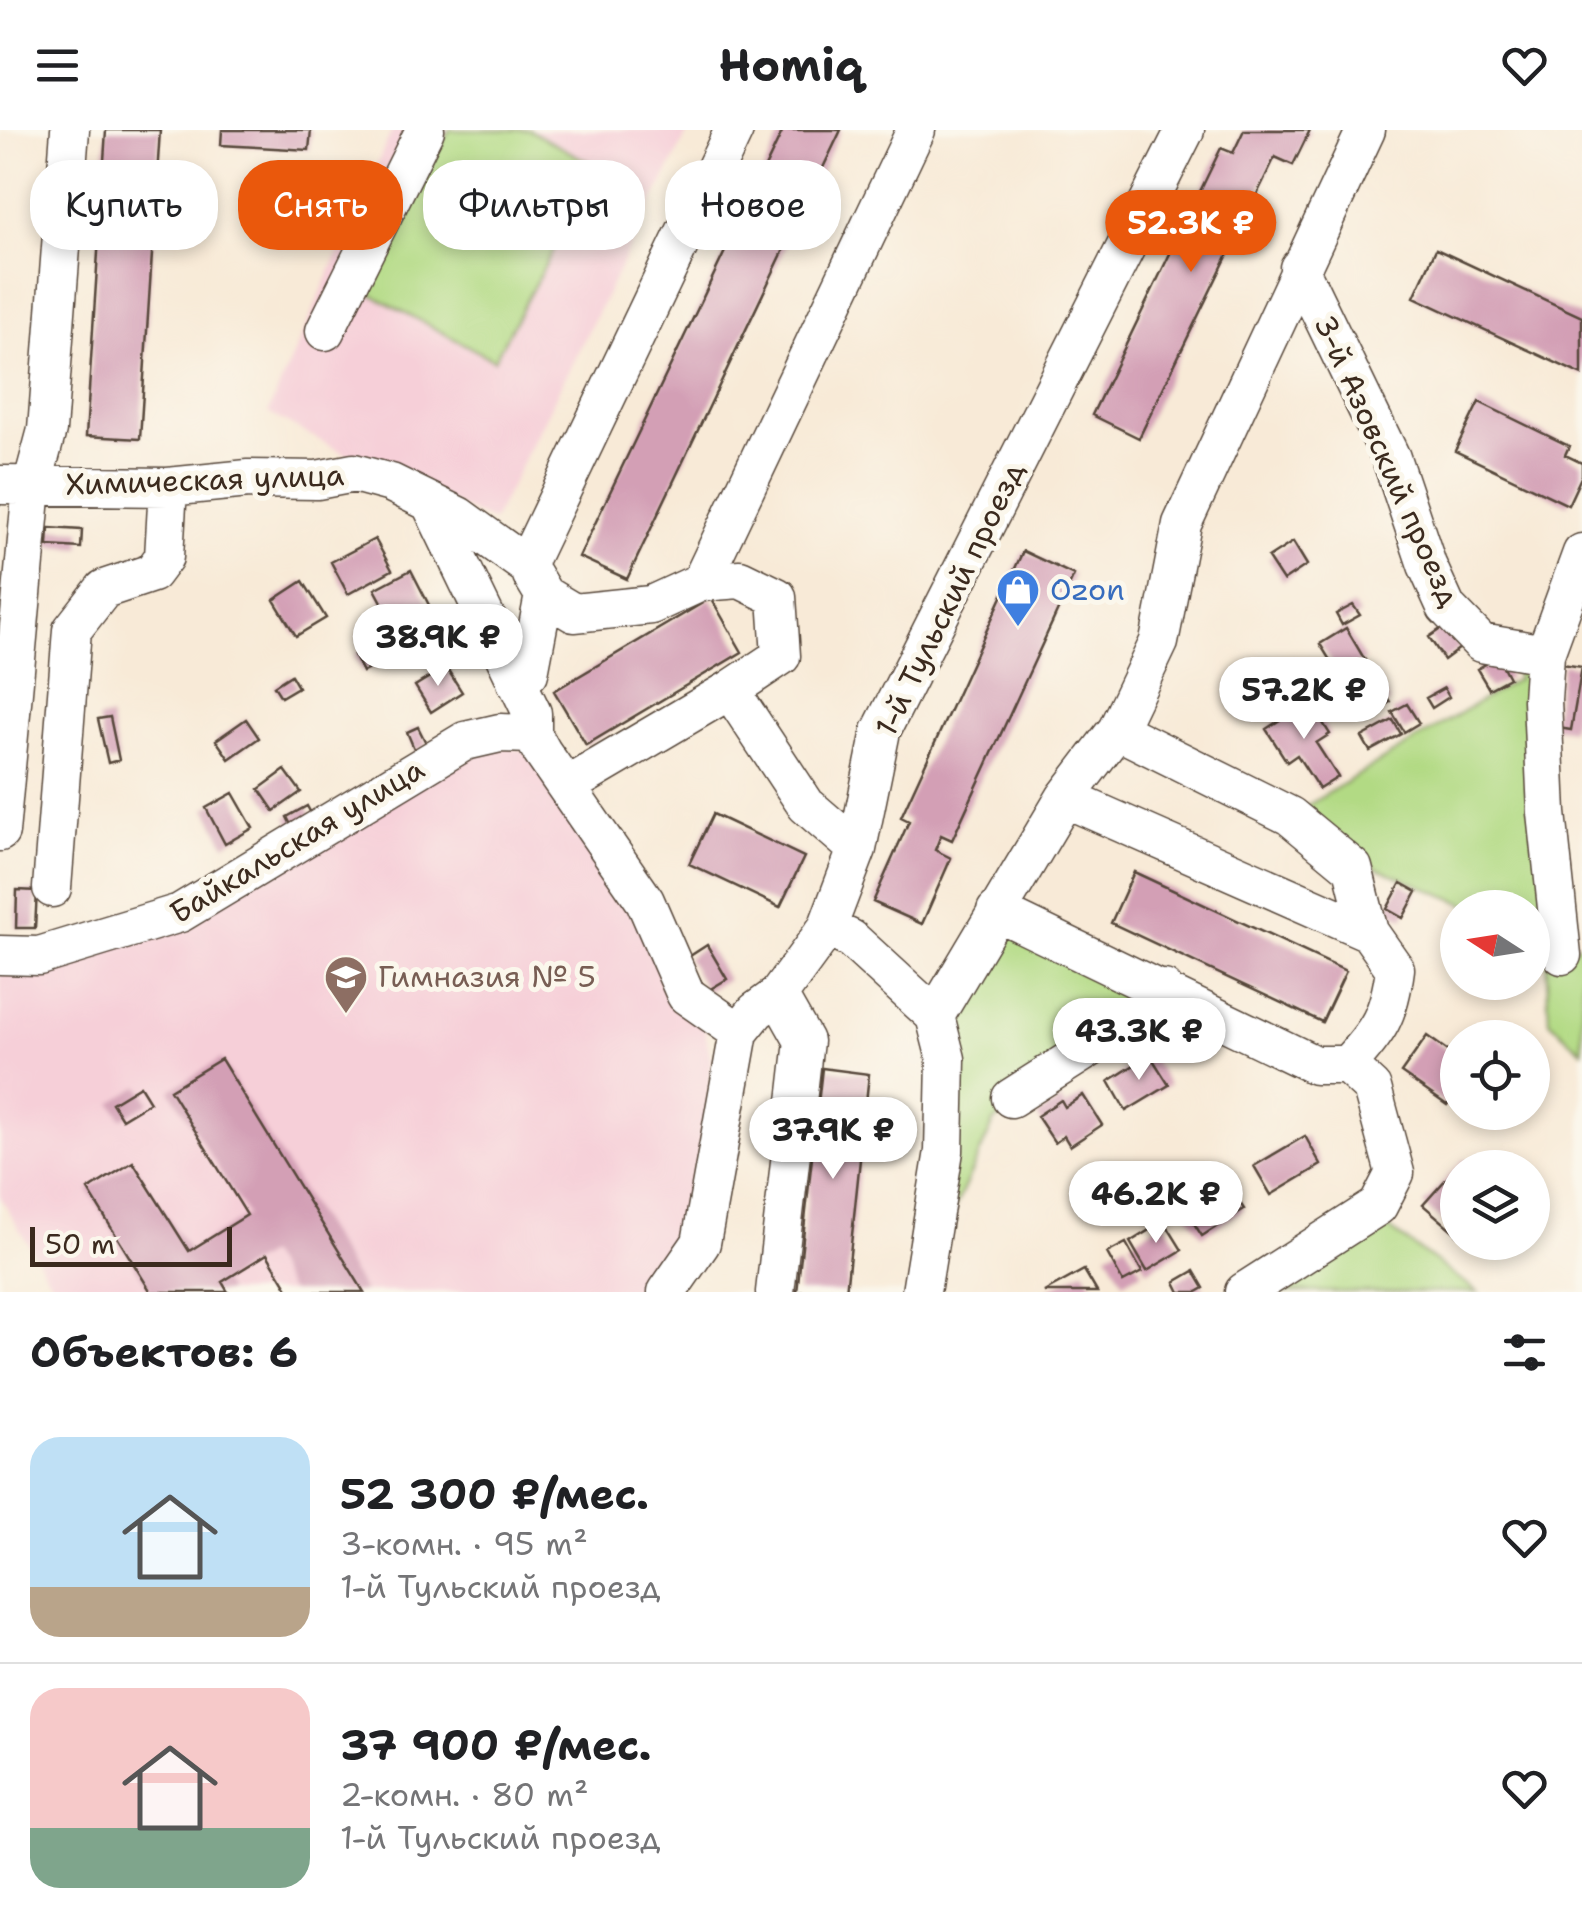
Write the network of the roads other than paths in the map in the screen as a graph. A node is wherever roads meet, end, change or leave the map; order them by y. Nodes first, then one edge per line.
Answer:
1 (70, 130) edge
2 (425, 130) edge
3 (734, 130) edge
4 (916, 130) edge
5 (1184, 130) edge
6 (1366, 130) edge
7 (1299, 268) junction
8 (325, 331) dead end
9 (16, 486) edge
10 (168, 487) junction
11 (431, 504) junction
12 (1582, 552) edge
13 (535, 580) junction
14 (702, 582) junction
15 (1545, 654) junction
16 (516, 682) junction
17 (730, 690) junction
18 (1118, 730) junction
19 (532, 734) junction
20 (568, 786) junction
21 (1064, 798) junction
22 (0, 832) edge
23 (857, 848) junction
24 (52, 888) dead end
25 (996, 911) junction
26 (827, 928) junction
27 (1369, 932) junction
28 (0, 955) edge
29 (1562, 955) dead end
30 (1164, 990) junction
31 (778, 995) junction
32 (935, 1016) junction
33 (739, 1032) junction
34 (1348, 1065) junction
35 (1011, 1098) dead end
36 (926, 1290) edge
37 (667, 1292) edge
38 (775, 1292) edge
39 (1244, 1292) edge

1 - 9 street
2 - 8 street
3 - 13 street
4 - 14 street
5 - 23 street, 1-й Тульский проезд
6 - 7 street
7 - 15 street, 3-й Азовский проезд
7 - 18 street
9 - 10 street, Химическая улица
9 - 22 street
10 - 11 street, Химическая улица
10 - 24 street
11 - 13 street, Химическая улица
11 - 16 street
12 - 15 street
13 - 14 street, Химическая улица
13 - 16 street
14 - 17 street
15 - 29 street
16 - 19 street
17 - 20 street
17 - 23 street
18 - 21 street
18 - 27 street
19 - 20 street
19 - 28 street, Байкальская улица
20 - 33 street
21 - 25 street
21 - 27 street
23 - 26 street, 1-й Тульский проезд
25 - 30 street
25 - 32 street
26 - 31 street, 1-й Тульский проезд
26 - 32 street
27 - 34 street
30 - 34 street
30 - 35 street
31 - 33 street, 1-й Тульский проезд
31 - 38 street
32 - 36 street
33 - 37 street
34 - 39 street

